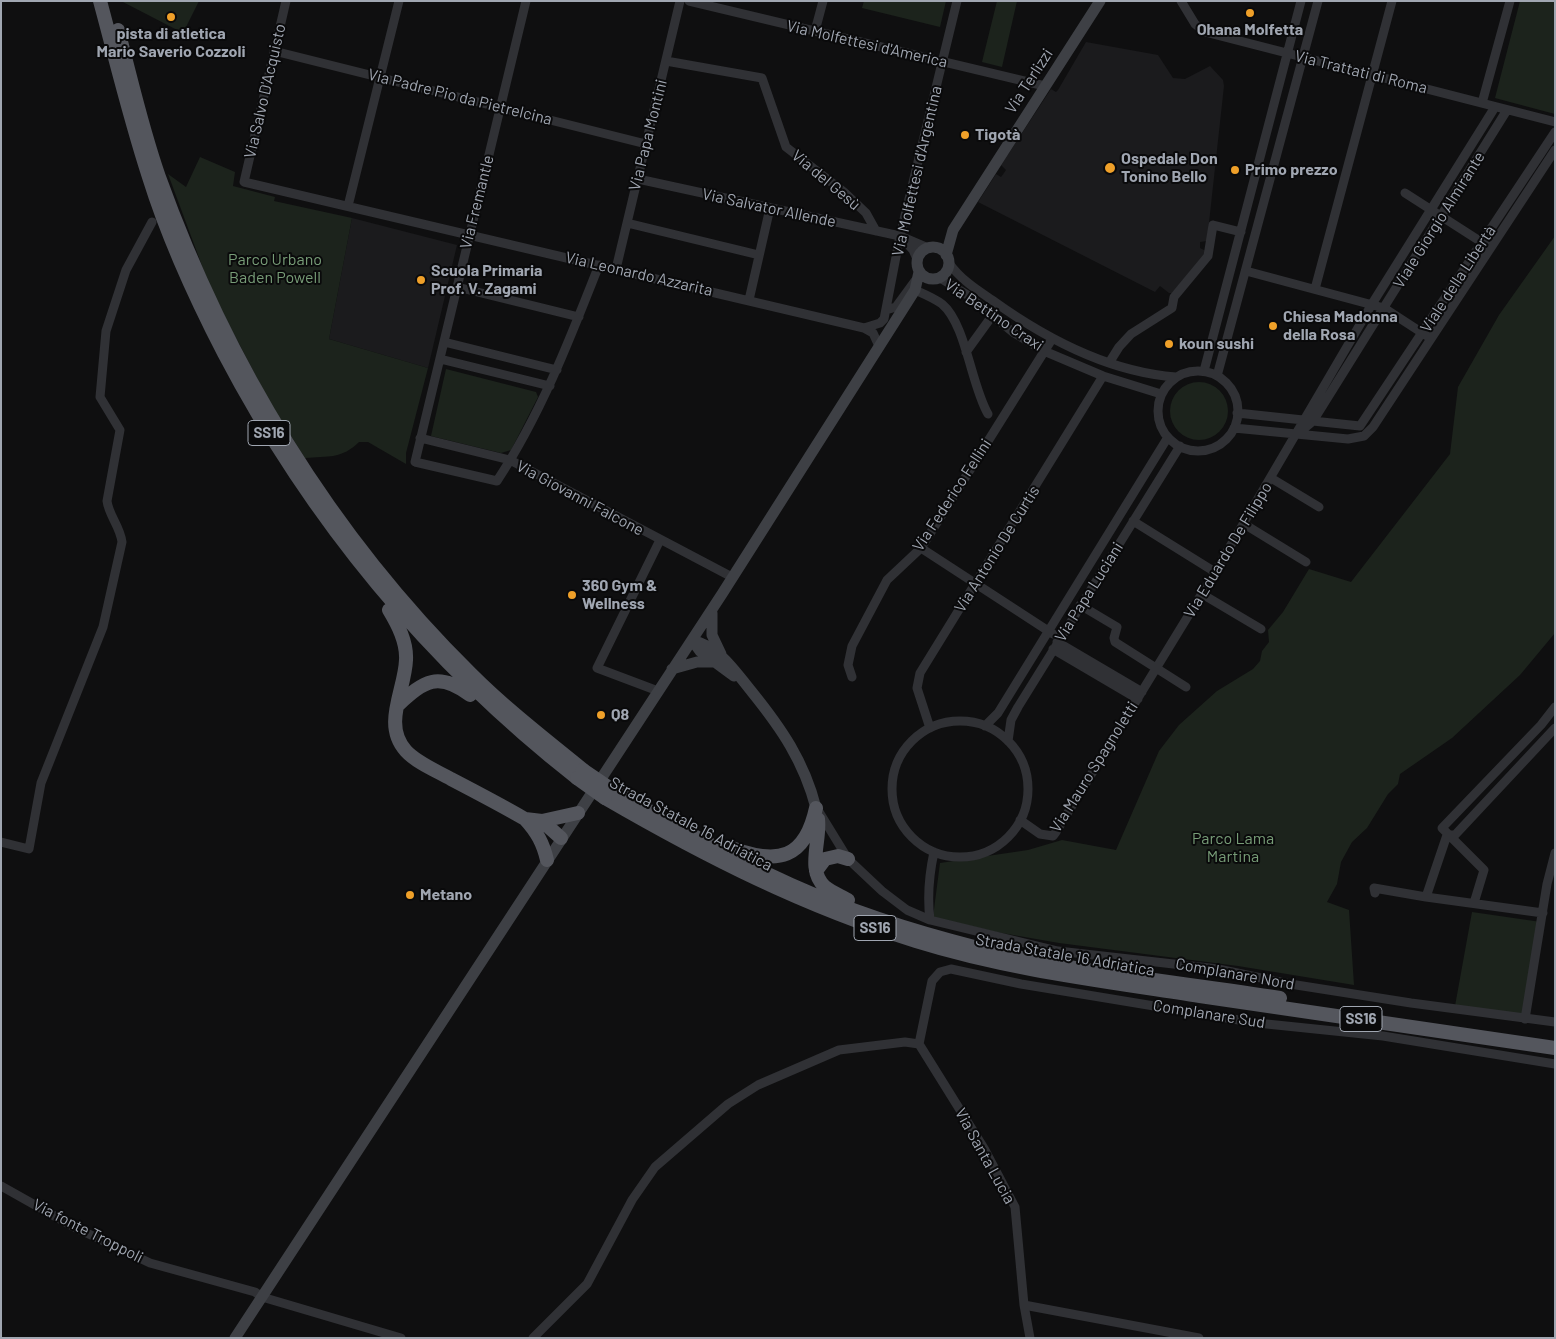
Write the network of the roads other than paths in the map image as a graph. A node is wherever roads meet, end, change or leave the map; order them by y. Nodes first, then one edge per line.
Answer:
1 (100, 1) edge
2 (110, 1) edge
3 (286, 1) edge
4 (399, 1) edge
5 (526, 1) edge
6 (680, 1) edge
7 (688, 1) edge
8 (822, 1) edge
9 (957, 1) edge
10 (1100, 1) edge
11 (1181, 1) edge
12 (1301, 1) edge
13 (1318, 1) edge
14 (1392, 1) edge
15 (1510, 1) edge
16 (815, 31) junction
17 (274, 51) junction
18 (1288, 53) junction
19 (1303, 57) junction
20 (666, 61) junction
21 (942, 62) junction
22 (1374, 75) junction
23 (380, 77) junction
24 (1045, 86) junction
25 (1482, 103) junction
26 (500, 107) junction
27 (1495, 107) junction
28 (1507, 110) junction
29 (1555, 122) edge
30 (1555, 132) edge
31 (646, 144) junction
32 (1555, 150) edge
33 (1261, 160) junction
34 (1274, 163) junction
35 (638, 179) junction
36 (244, 182) joint
37 (1405, 193) dead end
38 (348, 206) junction
39 (770, 208) junction
40 (1431, 210) junction
41 (1441, 216) junction
42 (152, 222) dead end
43 (627, 223) junction
44 (1258, 227) junction
45 (1243, 228) junction
46 (953, 230) junction
47 (876, 231) junction
48 (470, 234) junction
49 (900, 236) junction
50 (1482, 242) junction
51 (930, 247) junction
52 (1490, 248) junction
53 (759, 255) junction
54 (917, 259) junction
55 (948, 259) junction
56 (599, 265) junction
57 (616, 269) junction
58 (1246, 271) junction
59 (918, 274) junction
60 (935, 279) junction
61 (457, 287) junction
62 (1315, 289) junction
63 (914, 290) junction
64 (749, 300) junction
65 (1372, 304) junction
66 (1384, 308) junction
67 (886, 310) junction
68 (992, 316) junction
69 (579, 317) junction
70 (864, 328) junction
71 (1422, 333) junction
72 (1052, 339) junction
73 (1431, 339) junction
74 (444, 342) junction
75 (879, 346) junction
76 (1044, 350) junction
77 (966, 352) junction
78 (440, 359) junction
79 (1109, 363) junction
80 (557, 370) junction
81 (1204, 371) junction
82 (1103, 376) junction
83 (1217, 376) junction
84 (1176, 377) junction
85 (550, 386) junction
86 (1161, 394) junction
87 (1237, 413) junction
88 (988, 414) dead end
89 (1308, 421) junction
90 (1360, 426) junction
91 (1234, 428) junction
92 (1298, 433) junction
93 (1364, 436) junction
94 (1168, 437) junction
95 (420, 438) junction
96 (1180, 446) junction
97 (510, 460) junction
98 (1271, 478) junction
99 (1319, 507) dead end
100 (1133, 522) junction
101 (1244, 524) junction
102 (1111, 530) junction
103 (1122, 538) junction
104 (660, 540) junction
105 (921, 548) junction
106 (357, 561) junction
107 (1306, 562) dead end
108 (1215, 572) junction
109 (732, 577) junction
110 (976, 584) junction
111 (1202, 594) junction
112 (1080, 605) junction
113 (713, 608) junction
114 (1261, 628) dead end
115 (1049, 631) junction
116 (692, 640) junction
117 (1057, 643) junction
118 (718, 659) junction
119 (1157, 667) junction
120 (672, 669) junction
121 (852, 677) dead end
122 (1186, 687) dead end
123 (658, 691) junction
124 (1140, 696) junction
125 (398, 705) junction
126 (1555, 707) edge
127 (1541, 725) junction
128 (985, 726) junction
129 (930, 728) junction
130 (1553, 733) edge
131 (523, 734) junction
132 (1008, 741) junction
133 (580, 774) junction
134 (608, 794) junction
135 (816, 808) junction
136 (578, 813) junction
137 (1020, 820) junction
138 (539, 826) junction
139 (679, 829) junction
140 (1444, 832) junction
141 (561, 838) junction
142 (1, 842) edge
143 (934, 852) junction
144 (1555, 853) edge
145 (848, 859) junction
146 (547, 860) junction
147 (816, 871) junction
148 (1551, 885) edge
149 (1375, 893) dead end
150 (1426, 897) junction
151 (1474, 903) junction
152 (1543, 913) junction
153 (883, 920) junction
154 (930, 920) junction
155 (1525, 1019) junction
156 (1555, 1022) edge
157 (1555, 1040) edge
158 (918, 1044) junction
159 (1555, 1048) edge
160 (1555, 1064) edge
161 (1, 1186) edge
162 (262, 1297) junction
163 (1024, 1305) junction
164 (235, 1338) edge
165 (401, 1338) edge
166 (533, 1338) edge
167 (1030, 1338) edge
168 (1199, 1338) edge

1 - 106 highway, Strada Statale 16 Adriatica / SS16
2 - 133 highway, Strada Statale 16 Adriatica / SS16
3 - 17 street, Via Salvo D'Acquisto
4 - 23 street
5 - 26 street, Via Fremantle
6 - 20 street, Via Papa Montini
7 - 16 street, Via Molfettesi d'America
8 - 16 street
9 - 21 street, Via Molfettesi d'Argentina
10 - 24 main road, Via Terlizzi
11 - 18 street, Via Trattati di Roma
12 - 18 street
13 - 19 street
14 - 22 street
15 - 25 street
16 - 21 street, Via Molfettesi d'America
17 - 23 street, Via Padre Pio da Pietrelcina
17 - 36 street, Via Salvo D'Acquisto
18 - 19 street, Via Trattati di Roma
18 - 33 street
19 - 22 street, Via Trattati di Roma
19 - 34 street
20 - 31 street, Via Papa Montini
20 - 47 street, Via del Gesù
21 - 24 street, Via Molfettesi d'America
21 - 49 street, Via Molfettesi d'Argentina
22 - 25 street, Via Trattati di Roma
22 - 62 street
23 - 26 street, Via Padre Pio da Pietrelcina
23 - 38 street
24 - 46 main road, Via Terlizzi
25 - 27 street, Via Trattati di Roma
26 - 31 street, Via Padre Pio da Pietrelcina
26 - 48 street, Via Fremantle
27 - 28 street, Via Trattati di Roma
27 - 40 street, Viale Giorgio Almirante
28 - 29 street, Via Trattati di Roma
28 - 41 street, Viale Giorgio Almirante
30 - 50 street, Viale della Libertà
31 - 35 street, Via Papa Montini
32 - 52 street, Viale della Libertà
33 - 34 street
33 - 45 street
34 - 44 street
35 - 39 street, Via Salvator Allende
35 - 43 street, Via Papa Montini
36 - 38 street, Via Leonardo Azzarita
37 - 40 street
38 - 48 street, Via Leonardo Azzarita
39 - 47 street, Via Salvator Allende
39 - 53 street
40 - 41 street
40 - 65 street, Viale Giorgio Almirante
41 - 50 street
41 - 66 street, Viale Giorgio Almirante
42 - 142 street
43 - 53 street
43 - 57 street, Via Papa Montini
44 - 45 street
44 - 58 street
45 - 79 street
45 - 81 street
46 - 51 main road, Via Terlizzi
46 - 55 main road, Via Terlizzi
47 - 49 street, Via Salvator Allende
48 - 56 street, Via Leonardo Azzarita
48 - 61 street, Via Fremantle
49 - 51 street, Via Salvator Allende
49 - 54 street
49 - 67 street, Via Molfettesi d'Argentina
50 - 52 street
50 - 71 street, Viale della Libertà
51 - 54 main road
51 - 55 main road
52 - 73 street, Viale della Libertà
53 - 64 street
54 - 59 main road
55 - 60 main road
55 - 72 street, Via Bettino Craxi
56 - 57 street, Via Leonardo Azzarita
56 - 69 street
57 - 64 street, Via Leonardo Azzarita
58 - 62 street
58 - 83 street
59 - 60 main road
59 - 63 main road
59 - 67 street
60 - 63 main road
60 - 68 street, Via Bettino Craxi
61 - 69 street
61 - 74 street, Via Fremantle
62 - 65 street
63 - 75 main road
63 - 77 street
64 - 70 street, Via Leonardo Azzarita
65 - 66 street
65 - 89 street, Viale Giorgio Almirante
66 - 71 street
66 - 89 street, Viale Giorgio Almirante
67 - 70 street
68 - 76 street, Via Bettino Craxi
68 - 77 street
69 - 80 street
70 - 75 street
71 - 73 street
71 - 90 street, Viale della Libertà
72 - 76 street, Via Federico Fellini
72 - 79 street, Via Bettino Craxi
73 - 93 street, Viale della Libertà
74 - 78 street, Via Fremantle
74 - 80 street
75 - 109 main road
76 - 82 street, Via Bettino Craxi
76 - 105 street, Via Federico Fellini
77 - 88 street
78 - 85 street
78 - 95 street, Via Fremantle
79 - 84 street, Via Bettino Craxi
80 - 85 street
81 - 83 street
81 - 84 street
82 - 86 street, Via Bettino Craxi
82 - 110 street, Via Antonio De Curtis
83 - 87 street
84 - 86 street
85 - 97 street
86 - 94 street
87 - 89 street
87 - 91 street
89 - 90 street
89 - 92 street, Viale Giorgio Almirante
90 - 93 street
91 - 92 street
91 - 96 street
92 - 93 street
92 - 98 street, Via Eduardo De Filippo
94 - 96 street
94 - 102 street, Via Papa Luciani
95 - 97 street, Via Giovanni Falcone
95 - 97 street, Via Fremantle
96 - 100 street, Via Papa Luciani
97 - 104 street, Via Giovanni Falcone
98 - 99 street
98 - 101 street, Via Eduardo De Filippo
100 - 103 street, Via Papa Luciani
100 - 108 street
101 - 107 street
101 - 108 street, Via Eduardo De Filippo
102 - 103 street
102 - 115 street, Via Papa Luciani
103 - 112 street, Via Papa Luciani
104 - 109 street, Via Giovanni Falcone
104 - 123 street
105 - 110 street
105 - 121 street, Via Federico Fellini
106 - 125 highway
106 - 131 highway, Strada Statale 16 Adriatica / SS16
108 - 111 street, Via Eduardo De Filippo
109 - 113 main road
110 - 115 street
110 - 129 street, Via Antonio De Curtis
111 - 114 street
111 - 119 street, Via Eduardo De Filippo
112 - 117 street, Via Papa Luciani
112 - 119 street
113 - 116 main road
113 - 118 main road
115 - 117 street
115 - 128 street, Via Papa Luciani
116 - 118 main road
116 - 120 main road
117 - 124 street
117 - 132 street, Via Papa Luciani
118 - 120 main road
118 - 135 main road
119 - 122 street
119 - 124 street, Via Mauro Spagnoletti
120 - 123 main road
123 - 136 main road
124 - 137 street, Via Mauro Spagnoletti
125 - 131 highway
125 - 138 highway
126 - 127 street
127 - 130 street
127 - 140 street
128 - 129 street
128 - 132 street
129 - 143 street
130 - 140 street
131 - 133 highway, Strada Statale 16 Adriatica / SS16
132 - 137 street
133 - 134 highway, Strada Statale 16 Adriatica / SS16, bridge
134 - 139 highway, Strada Statale 16 Adriatica / SS16
134 - 159 highway, Strada Statale 16 Adriatica / SS16
135 - 139 highway
135 - 145 street, Complanare Nord
135 - 147 highway
136 - 138 highway
136 - 141 main road
137 - 143 street
138 - 141 highway
138 - 146 highway
139 - 153 highway, Strada Statale 16 Adriatica / SS16
140 - 150 street
140 - 151 street
141 - 146 main road
143 - 154 street
144 - 148 street
145 - 147 highway
145 - 154 street, Complanare Nord
146 - 162 main road
147 - 153 highway
148 - 152 street
149 - 150 street
150 - 151 street
151 - 152 street
152 - 155 street
153 - 157 highway, Strada Statale 16 Adriatica / SS16
154 - 155 street, Complanare Nord
155 - 156 street, Complanare Nord
158 - 160 street, Complanare Sud
158 - 163 street, Via Santa Lucia
158 - 166 street
161 - 162 street, Via fonte Troppoli
162 - 164 main road
162 - 165 street, Via fonte Troppoli
163 - 167 street, Via Santa Lucia
163 - 168 street

